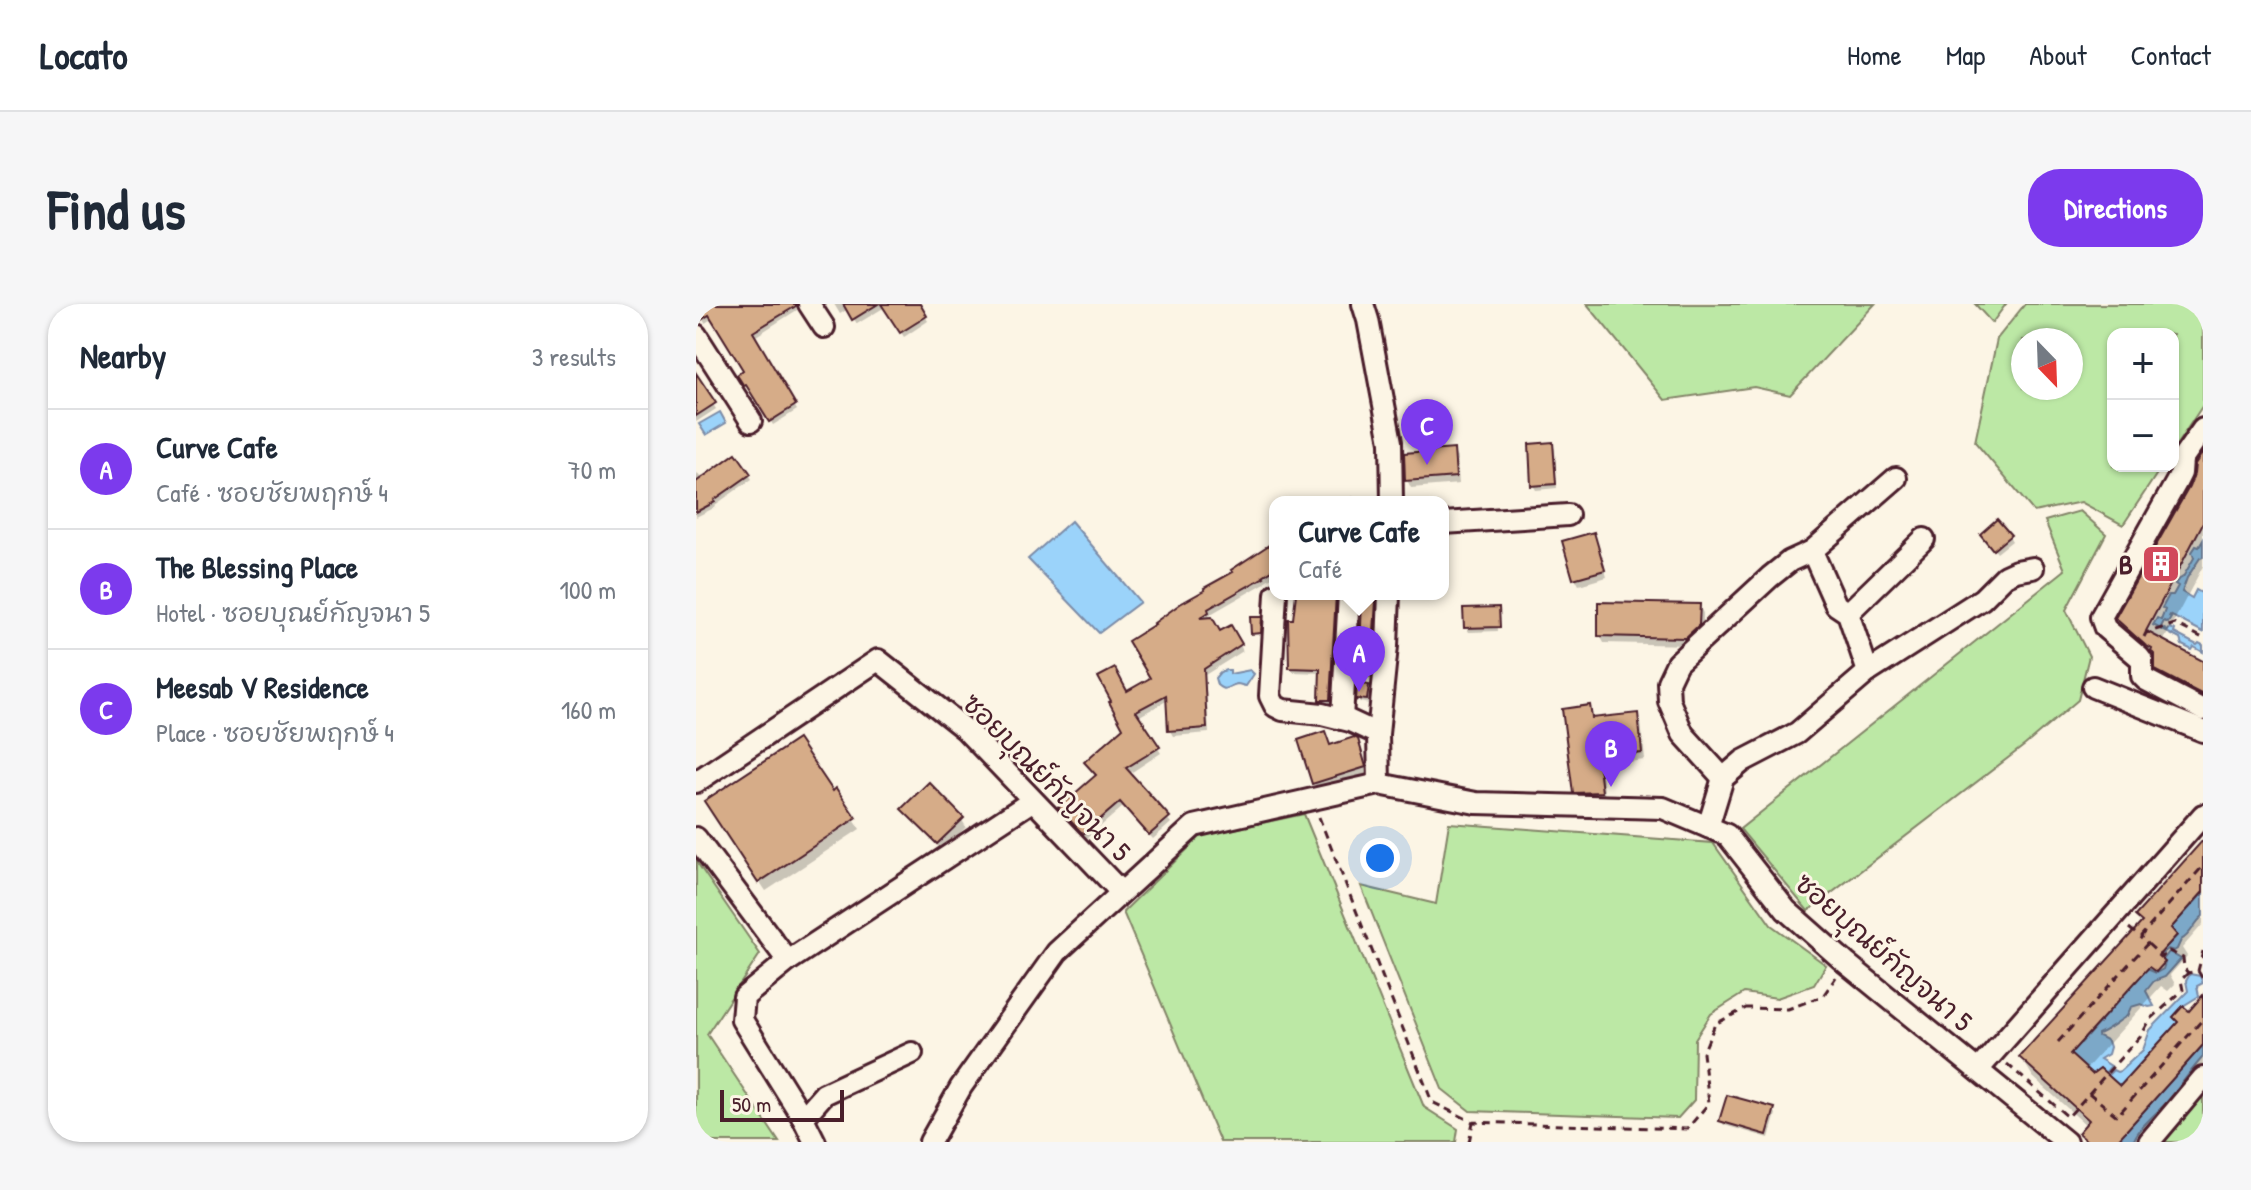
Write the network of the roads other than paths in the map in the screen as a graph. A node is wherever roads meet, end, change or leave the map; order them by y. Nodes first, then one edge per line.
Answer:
1 (809, 304) edge
2 (1363, 304) edge
3 (824, 327) dead end
4 (696, 335) edge
5 (751, 421) dead end
6 (2203, 429) edge
7 (1896, 478) dead end
8 (1392, 496) edge
9 (1568, 515) dead end
10 (1449, 523) edge
11 (1924, 539) dead end
12 (1812, 551) junction
13 (2033, 568) dead end
14 (1276, 600) edge
15 (1349, 600) edge
16 (1389, 600) edge
17 (1848, 613) junction
18 (1868, 672) junction
19 (2093, 687) dead end
20 (2198, 707) edge
21 (1342, 719) junction
22 (2183, 723) junction
23 (2203, 731) edge
24 (1378, 734) junction
25 (1723, 778) junction
26 (696, 782) edge
27 (1379, 784) junction
28 (1032, 801) junction
29 (2203, 815) edge
30 (1708, 827) junction
31 (696, 838) edge
32 (1121, 892) junction
33 (788, 961) junction
34 (912, 1053) dead end
35 (1978, 1070) junction
36 (2203, 1078) edge
37 (803, 1118) junction
38 (815, 1142) edge
39 (930, 1142) edge
40 (2066, 1142) edge
41 (2149, 1142) edge

1 - 3 street
2 - 8 street
4 - 5 street
6 - 20 street
7 - 12 street
9 - 10 street
11 - 17 street
12 - 17 street
12 - 25 street
13 - 18 street
14 - 21 street
15 - 21 street
16 - 24 street
17 - 18 street
18 - 25 street
19 - 22 street
20 - 22 street
21 - 24 street
22 - 23 street
24 - 27 street
25 - 30 street
26 - 28 street, ซอยบุณย์กัญจนา 5
27 - 30 street, ซอยบุณย์กัญจนา 5
27 - 32 street, ซอยบุณย์กัญจนา 5
28 - 32 street, ซอยบุณย์กัญจนา 5
28 - 33 street
29 - 35 street
30 - 35 street, ซอยบุณย์กัญจนา 5
31 - 33 street
32 - 39 street, ซอยบุณย์กัญจนา 5
33 - 37 street
34 - 37 street
35 - 40 street, ซอยบุณย์กัญจนา 5
36 - 41 street
37 - 38 street

